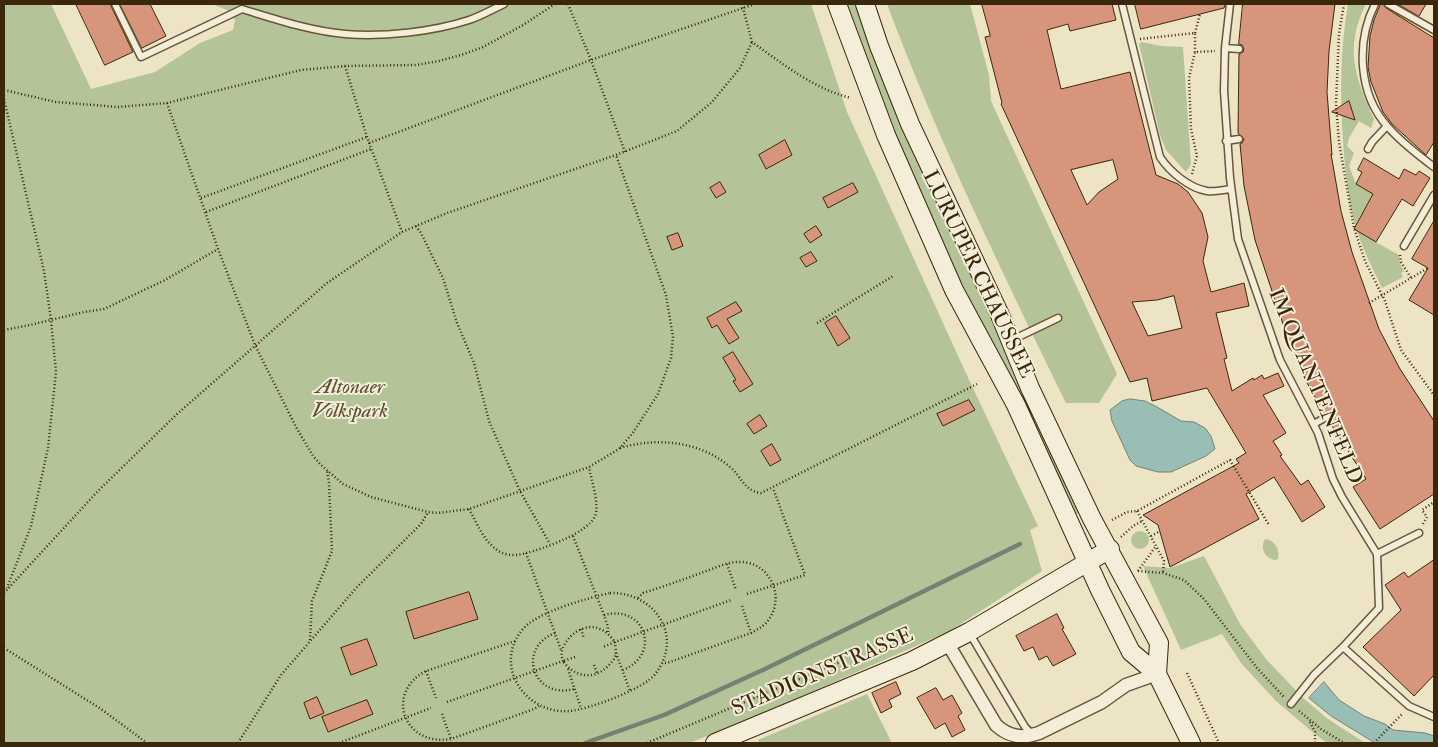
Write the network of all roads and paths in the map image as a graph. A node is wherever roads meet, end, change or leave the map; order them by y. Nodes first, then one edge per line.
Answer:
1 (115, 4) edge
2 (504, 4) edge
3 (555, 4) edge
4 (568, 4) edge
5 (742, 4) edge
6 (837, 4) edge
7 (865, 4) edge
8 (1122, 4) edge
9 (1230, 4) edge
10 (1344, 4) edge
11 (1375, 4) edge
12 (1388, 4) edge
13 (752, 6) dead end
14 (745, 9) junction
15 (1200, 14) dead end
16 (1434, 30) edge
17 (1195, 33) junction
18 (1132, 40) junction
19 (752, 42) junction
20 (1239, 49) dead end
21 (1225, 50) junction
22 (1195, 52) junction
23 (591, 60) junction
24 (345, 66) junction
25 (4, 90) edge
26 (851, 98) dead end
27 (4, 99) edge
28 (167, 103) junction
29 (1387, 126) junction
30 (367, 137) junction
31 (1239, 139) dead end
32 (1226, 141) junction
33 (369, 143) junction
34 (371, 149) junction
35 (1368, 149) dead end
36 (624, 152) junction
37 (616, 155) junction
38 (1434, 167) edge
39 (1187, 181) junction
40 (1231, 190) junction
41 (1434, 196) edge
42 (201, 198) junction
43 (206, 212) junction
44 (416, 226) junction
45 (402, 232) junction
46 (1404, 246) dead end
47 (218, 248) junction
48 (1401, 262) dead end
49 (1428, 268) dead end
50 (893, 276) dead end
51 (1411, 278) junction
52 (1369, 303) dead end
53 (1058, 318) dead end
54 (52, 320) junction
55 (817, 323) dead end
56 (4, 330) edge
57 (1010, 340) junction
58 (255, 345) junction
59 (977, 384) dead end
60 (1434, 396) edge
61 (1326, 418) dead end
62 (1314, 424) junction
63 (618, 449) junction
64 (589, 467) junction
65 (327, 470) junction
66 (773, 488) junction
67 (520, 491) junction
68 (1434, 502) edge
69 (469, 509) junction
70 (428, 512) junction
71 (1137, 512) junction
72 (1427, 516) dead end
73 (1112, 520) dead end
74 (1142, 521) junction
75 (1269, 525) dead end
76 (1160, 531) dead end
77 (1419, 532) dead end
78 (573, 536) junction
79 (1150, 536) junction
80 (1115, 543) junction
81 (550, 544) junction
82 (1156, 546) junction
83 (526, 554) junction
84 (1377, 554) junction
85 (1088, 562) junction
86 (727, 564) junction
87 (1163, 573) junction
88 (774, 586) junction
89 (6, 589) junction
90 (736, 590) dead end
91 (4, 593) edge
92 (747, 594) dead end
93 (597, 596) junction
94 (638, 598) junction
95 (731, 600) dead end
96 (742, 606) dead end
97 (548, 613) junction
98 (604, 615) junction
99 (664, 624) junction
100 (580, 629) junction
101 (643, 632) junction
102 (969, 632) junction
103 (555, 633) junction
104 (751, 633) junction
105 (608, 634) junction
106 (584, 638) dead end
107 (515, 641) junction
108 (310, 642) junction
109 (615, 642) junction
110 (948, 644) junction
111 (1343, 647) junction
112 (4, 648) edge
113 (602, 648) dead end
114 (561, 652) junction
115 (616, 653) junction
116 (576, 657) dead end
117 (563, 661) junction
118 (840, 662) dead end
119 (662, 663) junction
120 (594, 665) dead end
121 (568, 669) junction
122 (623, 670) junction
123 (426, 671) junction
124 (534, 671) junction
125 (597, 673) junction
126 (1187, 673) dead end
127 (1156, 674) junction
128 (514, 678) junction
129 (574, 688) junction
130 (630, 691) junction
131 (436, 698) dead end
132 (447, 702) dead end
133 (1291, 704) junction
134 (539, 706) junction
135 (1409, 706) junction
136 (431, 708) dead end
137 (582, 708) junction
138 (442, 714) dead end
139 (1434, 717) edge
140 (405, 718) junction
141 (1310, 720) junction
142 (1038, 733) junction
143 (451, 739) junction
144 (1014, 740) edge
145 (147, 743) edge
146 (238, 743) edge
147 (339, 743) edge
148 (647, 743) edge
149 (715, 743) edge
150 (1191, 743) edge
151 (1218, 743) edge
152 (1315, 743) edge
153 (1344, 743) edge
154 (1374, 743) edge

1 - 2 lane
3 - 24 path
4 - 23 path
5 - 14 path
6 - 85 main road, LURUPER CHAUSSEE
7 - 57 main road, LURUPER CHAUSSEE
8 - 18 lane
9 - 21 lane, IM QUANTENFELD
10 - 60 path
11 - 29 lane
12 - 16 lane
13 - 14 path
14 - 19 path
14 - 23 path
15 - 17 path
17 - 18 path
17 - 22 path
18 - 39 lane
19 - 26 path
19 - 36 path
20 - 21 lane
21 - 22 path
21 - 32 lane, IM QUANTENFELD
22 - 39 path
23 - 33 path
23 - 36 path
24 - 28 path
24 - 30 path
25 - 28 path
27 - 54 path
28 - 42 path
29 - 35 lane
29 - 38 lane
30 - 33 path
30 - 42 path
31 - 32 lane
32 - 40 lane, IM QUANTENFELD
33 - 34 path
34 - 43 path
34 - 45 path
36 - 37 path
37 - 44 path
37 - 63 path
39 - 40 lane
40 - 62 lane, IM QUANTENFELD
41 - 46 lane
42 - 43 path
43 - 47 path
44 - 45 path
44 - 67 path
45 - 58 path
47 - 54 path
47 - 58 path
48 - 51 path
49 - 51 path, bridge
50 - 55 path
51 - 52 path, bridge
53 - 57 lane
54 - 56 path
54 - 89 path
57 - 80 main road, LURUPER CHAUSSEE
58 - 65 path
58 - 89 path
59 - 66 path
61 - 62 lane
62 - 84 lane, IM QUANTENFELD
63 - 64 path
63 - 66 path
64 - 67 path
64 - 78 path
65 - 70 path
65 - 108 path
66 - 88 path
67 - 69 path
67 - 81 path
68 - 72 path
69 - 70 path
69 - 83 path
70 - 108 path
71 - 73 path
71 - 74 path
71 - 75 path
74 - 79 path
74 - 80 path
76 - 79 path
77 - 84 lane
78 - 81 path
78 - 93 path
79 - 82 path
80 - 85 main road, STADIONSTRASSE
80 - 127 main road, LURUPER CHAUSSEE
81 - 83 path
82 - 87 path
82 - 87 path
83 - 97 path
84 - 111 lane
85 - 102 main road, STADIONSTRASSE
85 - 127 main road, LURUPER CHAUSSEE
86 - 88 path
86 - 90 path
86 - 94 path
87 - 133 path
88 - 92 path
88 - 104 path
89 - 91 path
93 - 94 path
93 - 97 path
93 - 98 path
94 - 99 path
95 - 99 path
96 - 104 path
97 - 103 path
97 - 107 path
98 - 101 path
98 - 105 path
99 - 101 path
99 - 119 path
100 - 105 path
100 - 106 path
100 - 114 path
101 - 109 path
101 - 122 path
102 - 110 main road, STADIONSTRASSE
102 - 142 lane
103 - 114 path
103 - 124 path
104 - 119 path
105 - 109 path
107 - 123 path
107 - 128 path
108 - 146 path
109 - 113 path
109 - 115 path
110 - 144 street, STADIONSTRASSE
110 - 149 main road, STADIONSTRASSE
111 - 133 lane
111 - 135 lane
112 - 145 path
114 - 117 path
115 - 122 path
115 - 125 path
116 - 117 path
117 - 121 path
117 - 124 path
118 - 148 path
119 - 130 path
120 - 125 path
121 - 125 path
121 - 129 path
122 - 130 path
123 - 131 path
123 - 140 path
124 - 128 path
124 - 129 path
126 - 151 path
127 - 142 street, STADIONSTRASSE
127 - 150 main road
128 - 132 path
128 - 134 path
129 - 137 path
130 - 137 path
133 - 141 path
134 - 137 path
134 - 143 path
135 - 139 lane
135 - 154 path
136 - 140 path
138 - 143 path
140 - 143 path
140 - 147 path
141 - 152 path
141 - 153 path
142 - 144 street, STADIONSTRASSE

